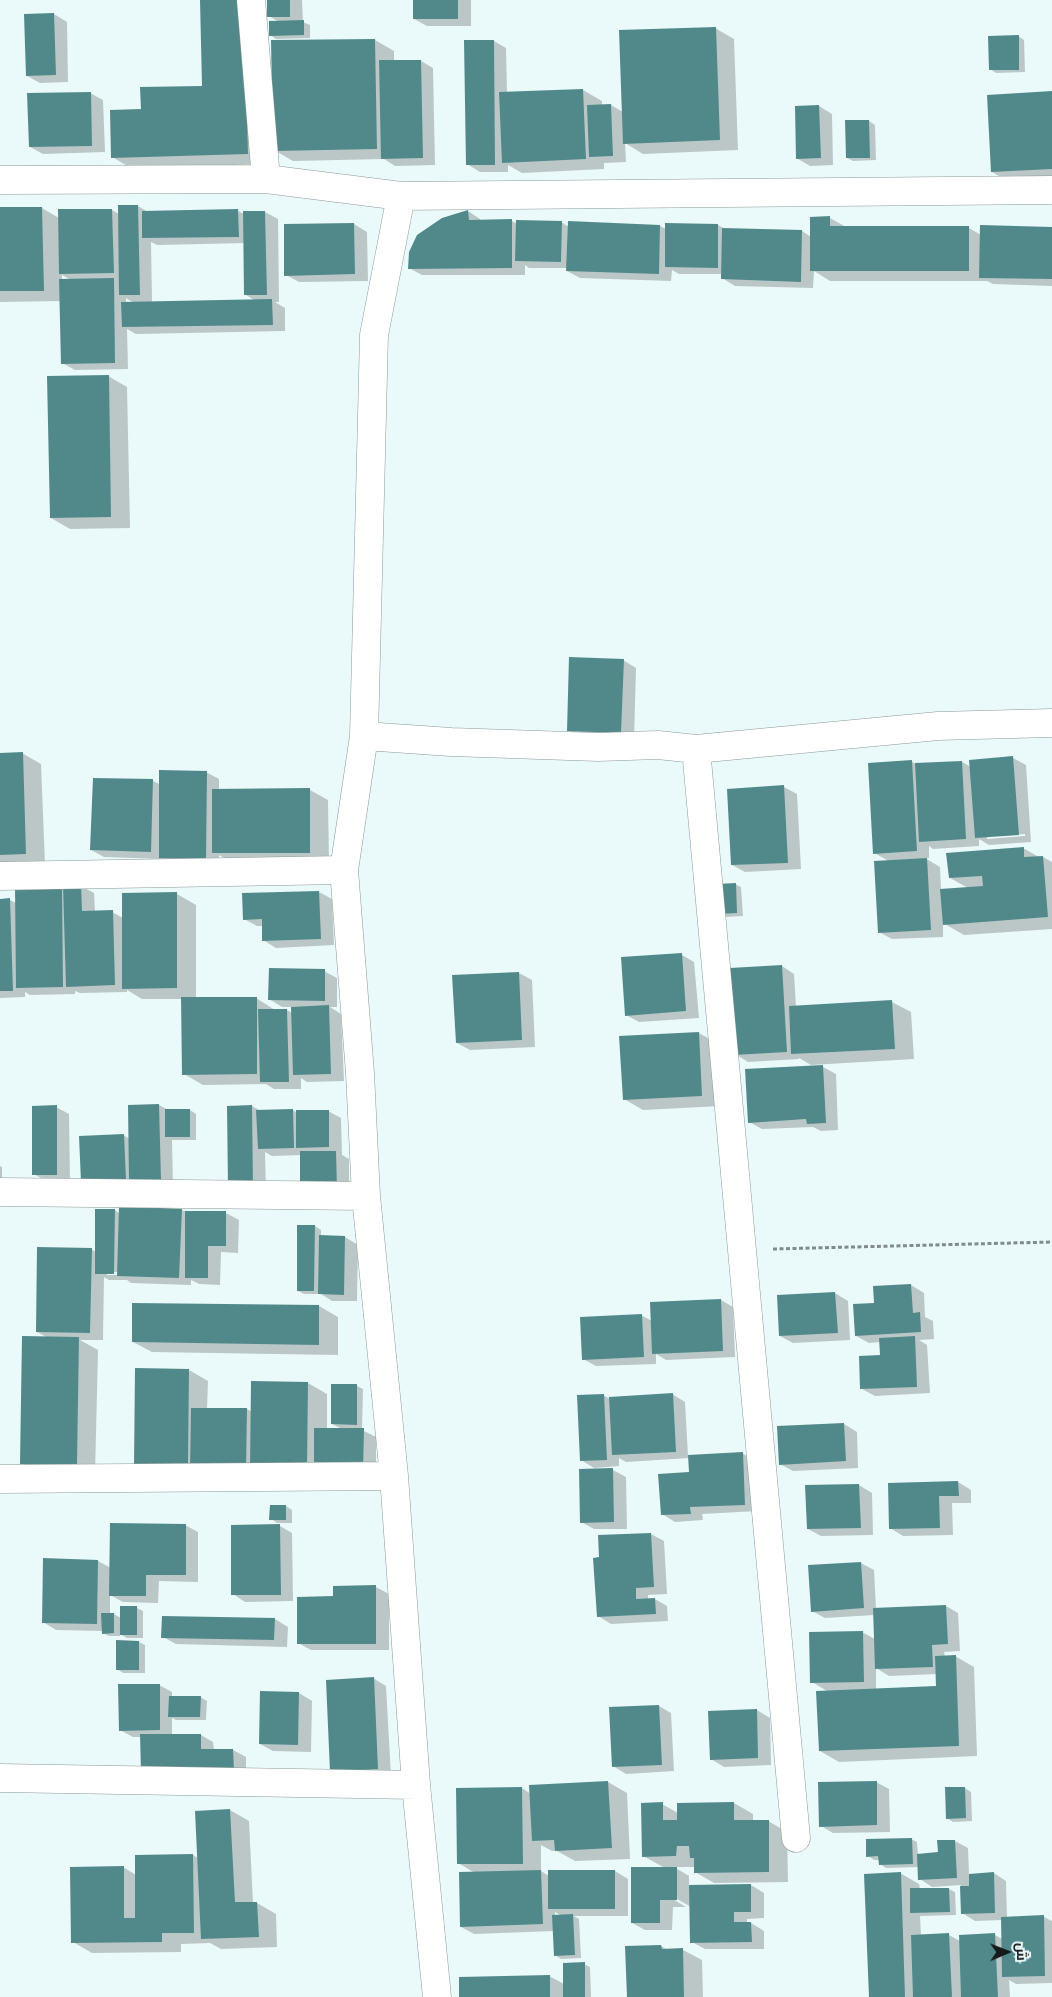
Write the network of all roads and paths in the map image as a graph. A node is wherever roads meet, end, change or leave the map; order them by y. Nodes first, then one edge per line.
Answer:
1 (250, 0) edge
2 (266, 179) junction
3 (0, 180) edge
4 (1052, 190) edge
5 (401, 196) junction
6 (1052, 723) edge
7 (364, 736) junction
8 (696, 749) junction
9 (344, 870) junction
10 (0, 876) edge
11 (0, 1192) edge
12 (366, 1196) junction
13 (1052, 1242) edge
14 (742, 1249) junction
15 (394, 1476) junction
16 (0, 1479) edge
17 (0, 1778) edge
18 (416, 1785) junction
19 (796, 1838) dead end
20 (437, 1997) edge

1 - 2 street
2 - 3 street
2 - 5 street
4 - 5 street
5 - 7 street
6 - 8 street
7 - 8 street
7 - 9 street
8 - 14 street
9 - 10 street
9 - 12 street
11 - 12 street
12 - 15 street
13 - 14 path
14 - 19 street
15 - 16 street
15 - 18 street
17 - 18 street
18 - 20 street

